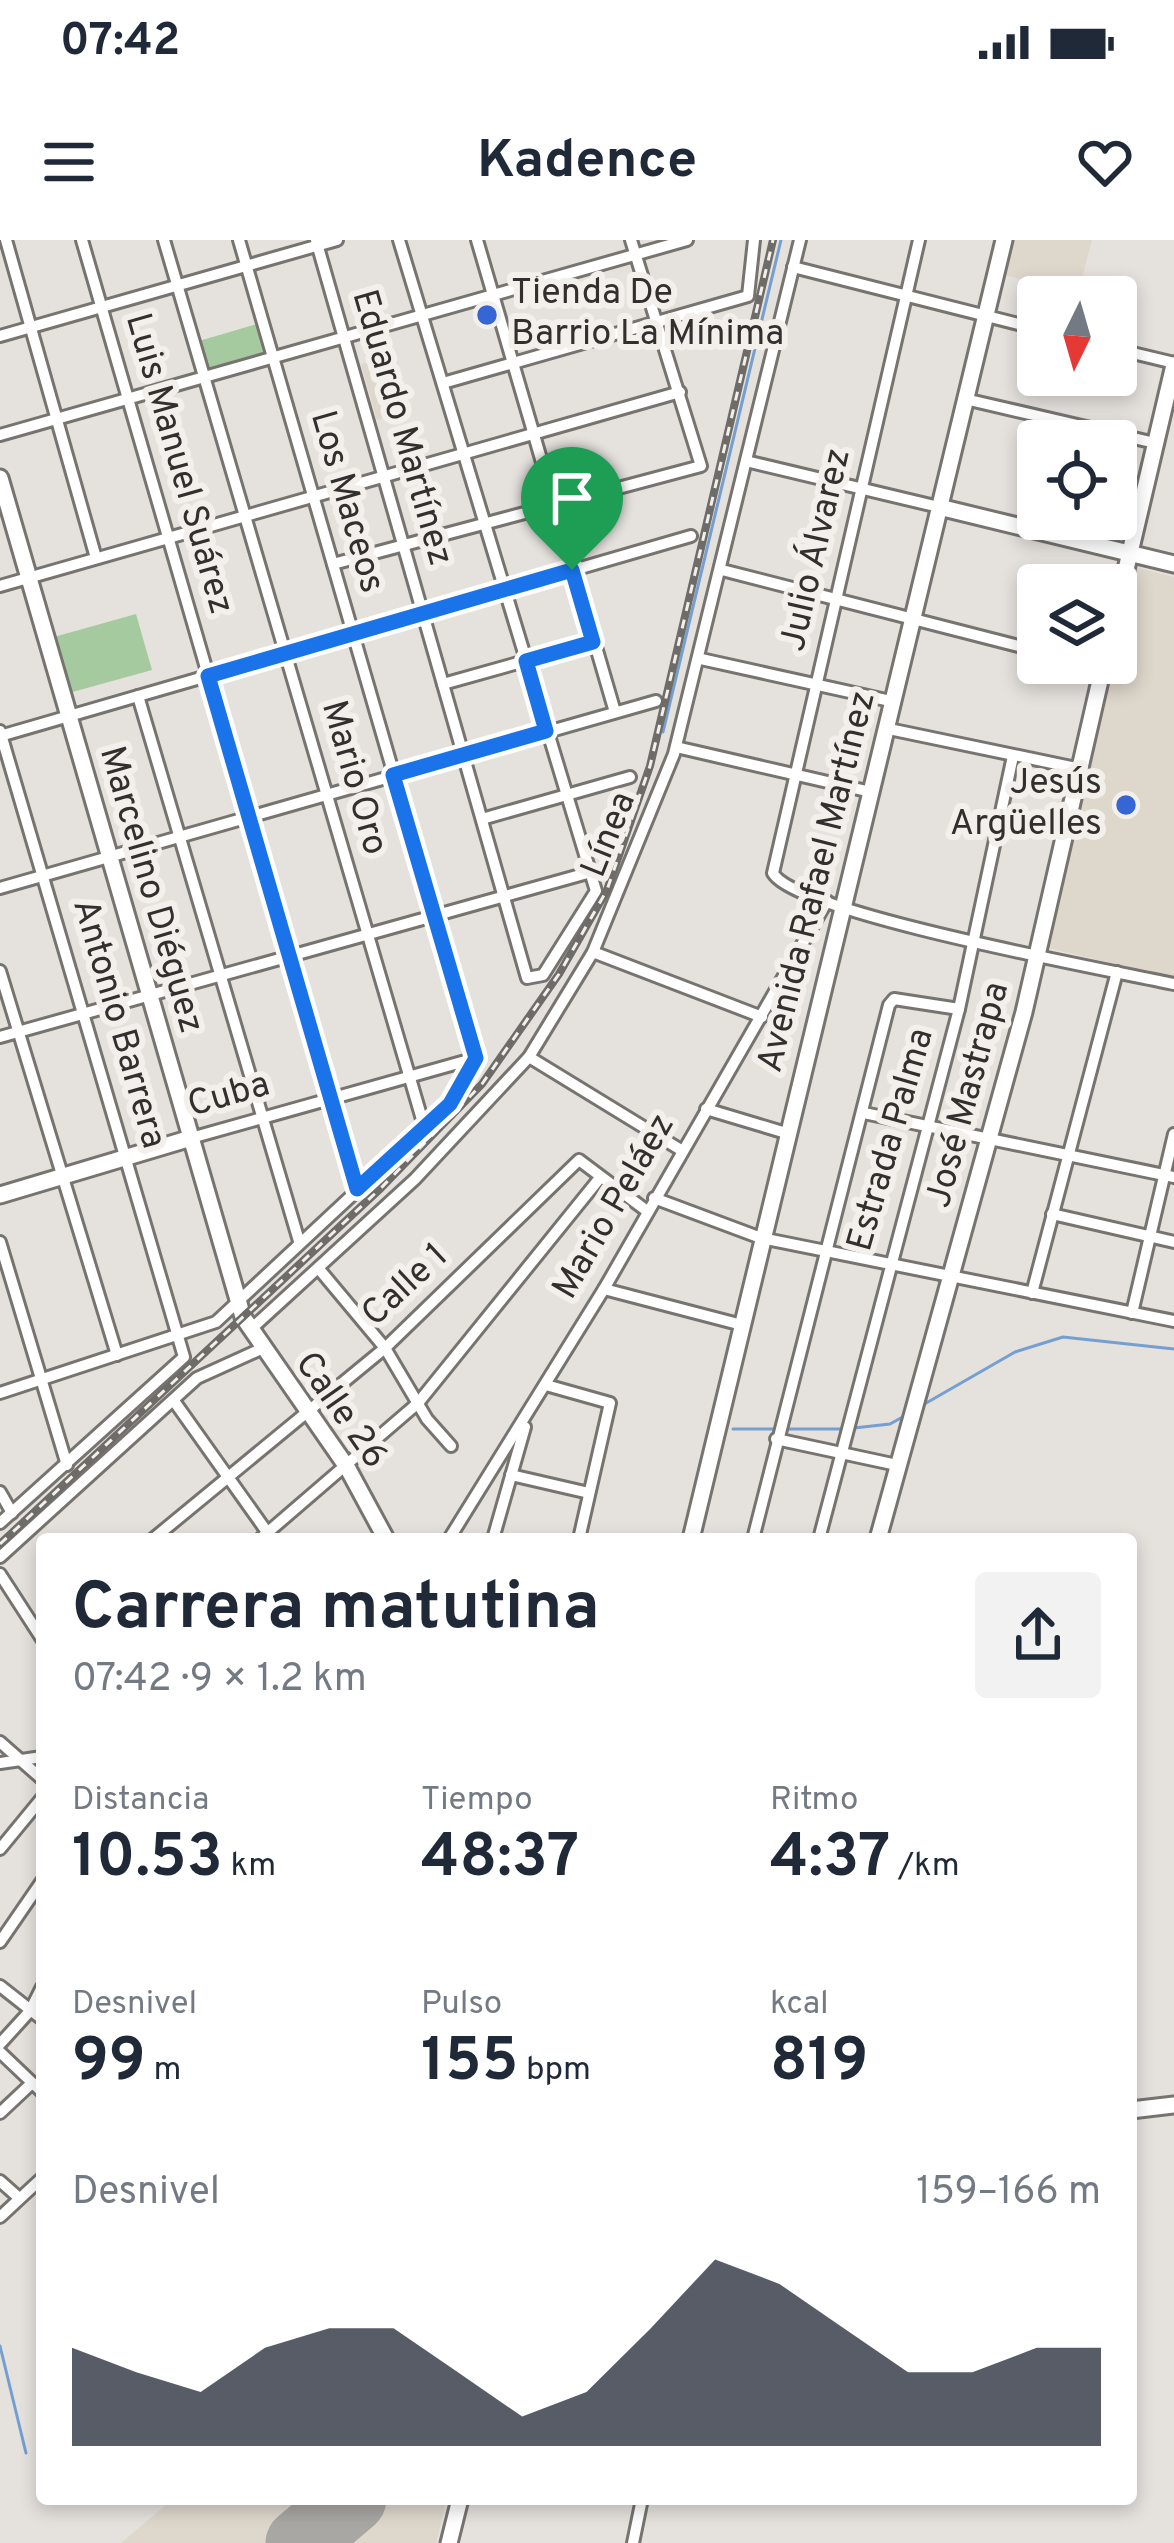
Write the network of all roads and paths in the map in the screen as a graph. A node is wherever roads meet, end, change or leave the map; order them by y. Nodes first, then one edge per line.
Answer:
1 (6, 240) edge
2 (82, 240) edge
3 (164, 240) edge
4 (239, 240) edge
5 (338, 240) edge
6 (399, 240) edge
7 (477, 240) edge
8 (632, 240) edge
9 (687, 240) edge
10 (754, 240) edge
11 (800, 240) edge
12 (919, 240) edge
13 (1004, 240) edge
14 (317, 243) edge
15 (636, 254) junction
16 (247, 266) junction
17 (793, 267) junction
18 (177, 286) junction
19 (493, 295) junction
20 (907, 297) junction
21 (101, 308) junction
22 (422, 315) junction
23 (986, 316) junction
24 (658, 323) junction
25 (1017, 324) edge
26 (30, 328) junction
27 (0, 336) edge
28 (344, 337) junction
29 (1137, 354) edge
30 (273, 357) junction
31 (515, 363) junction
32 (1174, 364) edge
33 (204, 377) junction
34 (443, 383) junction
35 (680, 392) junction
36 (128, 398) junction
37 (965, 399) junction
38 (57, 418) junction
39 (534, 433) junction
40 (0, 435) edge
41 (1155, 443) junction
42 (463, 452) junction
43 (746, 461) junction
44 (382, 476) junction
45 (0, 478) edge
46 (861, 486) junction
47 (313, 496) junction
48 (553, 502) junction
49 (939, 507) junction
50 (245, 515) junction
51 (483, 520) junction
52 (691, 536) dead end
53 (168, 538) junction
54 (402, 544) junction
55 (1130, 553) junction
56 (96, 559) junction
57 (1127, 564) edge
58 (1174, 564) edge
59 (333, 565) junction
60 (572, 570) junction
61 (722, 570) junction
62 (29, 578) junction
63 (0, 586) edge
64 (505, 590) junction
65 (836, 599) junction
66 (422, 613) junction
67 (915, 618) junction
68 (353, 634) junction
69 (593, 642) junction
70 (1017, 645) edge
71 (285, 653) junction
72 (701, 659) junction
73 (526, 661) junction
74 (208, 676) junction
75 (817, 684) junction
76 (1099, 684) edge
77 (442, 685) junction
78 (138, 696) junction
79 (656, 701) dead end
80 (895, 702) junction
81 (615, 712) junction
82 (69, 716) junction
83 (889, 729) junction
84 (546, 731) junction
85 (0, 734) edge
86 (676, 747) junction
87 (462, 755) junction
88 (1012, 756) junction
89 (1081, 769) junction
90 (795, 774) junction
91 (393, 775) junction
92 (630, 777) dead end
93 (872, 792) junction
94 (327, 794) junction
95 (567, 796) junction
96 (249, 816) junction
97 (482, 819) junction
98 (180, 836) junction
99 (110, 856) junction
100 (591, 872) junction
101 (43, 876) junction
102 (0, 888) edge
103 (505, 897) junction
104 (835, 904) junction
105 (434, 915) junction
106 (368, 934) junction
107 (975, 943) junction
108 (593, 952) junction
109 (289, 956) junction
110 (1038, 956) junction
111 (0, 971) edge
112 (1118, 972) junction
113 (220, 976) junction
114 (527, 978) joint
115 (1174, 984) edge
116 (150, 996) junction
117 (959, 1009) junction
118 (83, 1015) junction
119 (762, 1016) junction
120 (18, 1032) junction
121 (0, 1037) edge
122 (529, 1057) junction
123 (476, 1058) junction
124 (409, 1076) junction
125 (330, 1097) junction
126 (706, 1108) junction
127 (864, 1113) junction
128 (262, 1117) junction
129 (424, 1126) junction
130 (928, 1127) junction
131 (786, 1133) junction
132 (1174, 1134) edge
133 (191, 1138) junction
134 (989, 1141) junction
135 (681, 1150) junction
136 (1067, 1156) junction
137 (125, 1157) junction
138 (63, 1176) junction
139 (1169, 1176) edge
140 (599, 1179) junction
141 (357, 1189) junction
142 (0, 1195) edge
143 (654, 1198) junction
144 (647, 1211) junction
145 (1052, 1214) junction
146 (1150, 1237) junction
147 (761, 1238) junction
148 (299, 1241) junction
149 (0, 1242) edge
150 (1174, 1242) edge
151 (827, 1253) junction
152 (888, 1265) junction
153 (320, 1269) junction
154 (950, 1277) junction
155 (604, 1289) junction
156 (1031, 1293) junction
157 (1132, 1312) junction
158 (244, 1316) junction
159 (1174, 1321) edge
160 (742, 1325) junction
161 (177, 1334) junction
162 (385, 1348) junction
163 (261, 1349) junction
164 (117, 1355) junction
165 (42, 1379) junction
166 (546, 1385) junction
167 (0, 1393) edge
168 (174, 1401) junction
169 (418, 1403) junction
170 (306, 1410) junction
171 (528, 1416) junction
172 (776, 1439) junction
173 (451, 1445) dead end
174 (841, 1455) junction
175 (67, 1465) junction
176 (897, 1465) junction
177 (347, 1467) junction
178 (230, 1475) junction
179 (511, 1475) junction
180 (0, 1492) edge
181 (589, 1493) junction
182 (12, 1513) junction
183 (0, 1523) edge
184 (160, 1533) edge
185 (264, 1533) edge
186 (270, 1533) edge
187 (383, 1533) edge
188 (453, 1533) edge
189 (495, 1533) edge
190 (580, 1533) edge
191 (692, 1533) edge
192 (754, 1533) edge
193 (821, 1533) edge
194 (880, 1533) edge
195 (0, 1557) edge
196 (0, 1574) edge
197 (36, 1627) edge
198 (0, 1742) edge
199 (36, 1758) edge
200 (20, 1759) junction
201 (0, 1763) edge
202 (36, 1774) edge
203 (36, 1805) edge
204 (0, 1827) edge
205 (10, 1837) junction
206 (0, 1849) edge
207 (36, 1890) edge
208 (0, 1942) edge
209 (0, 1986) edge
210 (36, 2000) edge
211 (30, 2011) junction
212 (36, 2015) edge
213 (0, 2048) edge
214 (36, 2086) edge
215 (36, 2088) edge
216 (1174, 2105) edge
217 (1137, 2109) edge
218 (0, 2114) edge
219 (0, 2181) edge
220 (36, 2183) edge
221 (18, 2198) junction
222 (0, 2217) edge
223 (458, 2505) edge
224 (641, 2505) edge
225 (449, 2543) edge
226 (633, 2543) edge

1 - 26 street
2 - 21 street, Luis Manuel Suárez
3 - 18 street, Mario Oro
4 - 16 street, Los Maceos
5 - 14 street
6 - 22 street
7 - 19 street
8 - 15 street
9 - 15 street
10 - 24 street
11 - 17 street, Línea
12 - 20 street, Julio Álvarez
13 - 23 street, Avenida Rafael Martínez
14 - 16 street
14 - 28 street, Eduardo Martínez
15 - 19 street
15 - 24 street
16 - 18 street
16 - 30 street, Los Maceos
17 - 20 street
17 - 43 street, Línea
18 - 21 street
18 - 33 street, Mario Oro
19 - 22 street
19 - 31 street
20 - 23 street
20 - 46 street, Julio Álvarez
21 - 26 street
21 - 36 street, Luis Manuel Suárez
22 - 28 street
22 - 34 street
23 - 25 street
23 - 37 street, Avenida Rafael Martínez
24 - 31 street
24 - 35 street
26 - 27 street
26 - 38 street
28 - 30 street
28 - 44 street, Eduardo Martínez
29 - 32 street
30 - 33 street
30 - 47 street, Los Maceos
31 - 34 street
31 - 39 street
32 - 41 street
33 - 36 street
33 - 50 street, Mario Oro
34 - 42 street
35 - 39 street
35 - 48 street
36 - 38 street
36 - 53 street, Luis Manuel Suárez
37 - 41 street
37 - 49 street, Avenida Rafael Martínez
38 - 40 street
38 - 56 street
39 - 42 street
39 - 48 street
41 - 55 street
42 - 44 street
42 - 51 street
43 - 46 street
43 - 61 street, Línea
44 - 47 street
44 - 54 street, Eduardo Martínez
45 - 62 street, Marcelino Diéguez
46 - 49 street
46 - 65 street, Julio Álvarez
47 - 50 street
47 - 59 street, Los Maceos
48 - 51 street
48 - 60 street
49 - 55 street
49 - 67 street, Avenida Rafael Martínez
50 - 53 street
50 - 71 street, Mario Oro
51 - 54 street
51 - 64 street
52 - 60 street
53 - 56 street
53 - 74 street, Luis Manuel Suárez
54 - 59 street
54 - 66 street, Eduardo Martínez
55 - 57 street
55 - 58 street
56 - 62 street
59 - 68 street, Los Maceos
60 - 64 street
60 - 69 street
61 - 65 street
61 - 72 street, Línea
62 - 63 street
62 - 82 street, Marcelino Diéguez
64 - 66 street
64 - 73 street
65 - 67 street
65 - 75 street, Julio Álvarez
66 - 68 street
66 - 77 street, Eduardo Martínez
67 - 70 street
67 - 80 street, Avenida Rafael Martínez
68 - 71 street
68 - 91 street, Los Maceos
69 - 73 street
69 - 81 street
71 - 74 street
71 - 94 street, Mario Oro
72 - 75 street
72 - 86 street, Línea
73 - 77 street
73 - 84 street
74 - 78 street
74 - 96 street, Luis Manuel Suárez
75 - 80 street
75 - 90 street, Julio Álvarez
76 - 89 street, José Mastrapa
77 - 87 street, Eduardo Martínez
78 - 82 street
78 - 98 street
79 - 81 street
80 - 83 street, Avenida Rafael Martínez
81 - 84 street
82 - 85 street
82 - 99 street, Marcelino Diéguez
83 - 88 street
83 - 93 street, Avenida Rafael Martínez
84 - 87 street
84 - 95 street
85 - 101 street, Antonio Barrera
86 - 90 street
86 - 108 street, Línea
87 - 91 street
87 - 97 street, Eduardo Martínez
88 - 89 street
88 - 107 street, Estrada Palma
89 - 110 street, José Mastrapa
90 - 93 street
90 - 104 street, Julio Álvarez
91 - 94 street
91 - 105 street, Los Maceos
92 - 95 street
93 - 104 street, Avenida Rafael Martínez
94 - 96 street
94 - 106 street, Mario Oro
95 - 97 street
95 - 100 street
96 - 98 street
96 - 109 street, Luis Manuel Suárez
97 - 103 street, Eduardo Martínez
98 - 99 street
98 - 113 street
99 - 101 street
99 - 116 street, Marcelino Diéguez
100 - 103 street
100 - 114 street, Línea
101 - 102 street
101 - 118 street, Antonio Barrera
103 - 105 street
103 - 114 street, Eduardo Martínez
104 - 107 street
104 - 119 street, Mario Peláez
104 - 131 street, Avenida Rafael Martínez
105 - 106 street
105 - 123 street, Los Maceos
106 - 109 street
106 - 124 street, Mario Oro
107 - 110 street
107 - 117 street, Estrada Palma
108 - 119 street
108 - 122 street, Línea
109 - 113 street
109 - 125 street, Luis Manuel Suárez
110 - 112 street
110 - 134 street, José Mastrapa
111 - 120 street
112 - 115 street
112 - 136 street
113 - 116 street
113 - 128 street
116 - 118 street
116 - 133 street, Marcelino Diéguez
117 - 127 street
117 - 130 street, Estrada Palma
118 - 120 street
118 - 137 street, Antonio Barrera
119 - 126 street, Mario Peláez
120 - 121 street
120 - 138 street
122 - 135 street
122 - 153 street, Línea
123 - 124 street, Cuba
123 - 129 street, Línea
124 - 125 street, Cuba
124 - 129 street, Mario Oro
125 - 128 street, Cuba
125 - 141 street, Luis Manuel Suárez
126 - 131 street
126 - 135 street, Mario Peláez
127 - 130 street
127 - 151 street
128 - 133 street, Cuba
128 - 148 street
129 - 141 street, Línea
130 - 134 street
130 - 152 street, Estrada Palma
131 - 147 street, Avenida Rafael Martínez
132 - 139 street
133 - 137 street, Cuba
133 - 158 street, Marcelino Diéguez
134 - 136 street
134 - 154 street, José Mastrapa
135 - 143 street, Mario Peláez
136 - 139 street
136 - 145 street
137 - 138 street, Cuba
137 - 161 street, Antonio Barrera
138 - 142 street, Cuba
138 - 164 street
139 - 146 street
140 - 144 street
140 - 162 street, Calle 1
140 - 169 street
141 - 148 street, Línea
143 - 144 street, Mario Peláez
143 - 147 street
144 - 155 street, Mario Peláez
145 - 146 street
145 - 156 street
146 - 150 street
146 - 157 street
147 - 151 street
147 - 160 street, Avenida Rafael Martínez
148 - 158 street, Línea
149 - 165 street
151 - 152 street
151 - 172 street
152 - 154 street
152 - 174 street, Estrada Palma
153 - 158 street, Línea
153 - 162 street
154 - 156 street
154 - 176 street, José Mastrapa
155 - 160 street
155 - 166 street, Mario Peláez
156 - 157 street
157 - 159 street
158 - 161 street, Línea
158 - 163 street, Calle 26
160 - 191 street, Avenida Rafael Martínez
161 - 164 street
161 - 175 street
162 - 169 street
162 - 170 street, Calle 1
163 - 168 street
163 - 170 street, Calle 26
164 - 165 street
165 - 167 street
165 - 175 street
166 - 171 street, Mario Peláez
166 - 181 street
168 - 178 street
168 - 195 street
169 - 173 street
169 - 177 street
170 - 177 street, Calle 26
170 - 178 street, Calle 1
171 - 179 street
171 - 188 street, Mario Peláez
172 - 174 street
172 - 192 street
174 - 176 street
174 - 193 street, Estrada Palma
175 - 182 street
176 - 194 street, José Mastrapa
177 - 186 street
177 - 187 street, Calle 26
178 - 184 street, Calle 1
178 - 185 street
179 - 181 street
179 - 189 street
180 - 182 street
181 - 190 street
182 - 183 street
196 - 197 street
198 - 200 street
199 - 200 street
200 - 201 street
200 - 202 street
203 - 205 street
204 - 205 street
205 - 206 street
207 - 208 street
209 - 211 street
210 - 211 street
211 - 212 street
211 - 213 street
213 - 214 street
215 - 218 street
216 - 217 street
219 - 221 street
220 - 221 street
221 - 222 street
223 - 225 street
224 - 226 street

